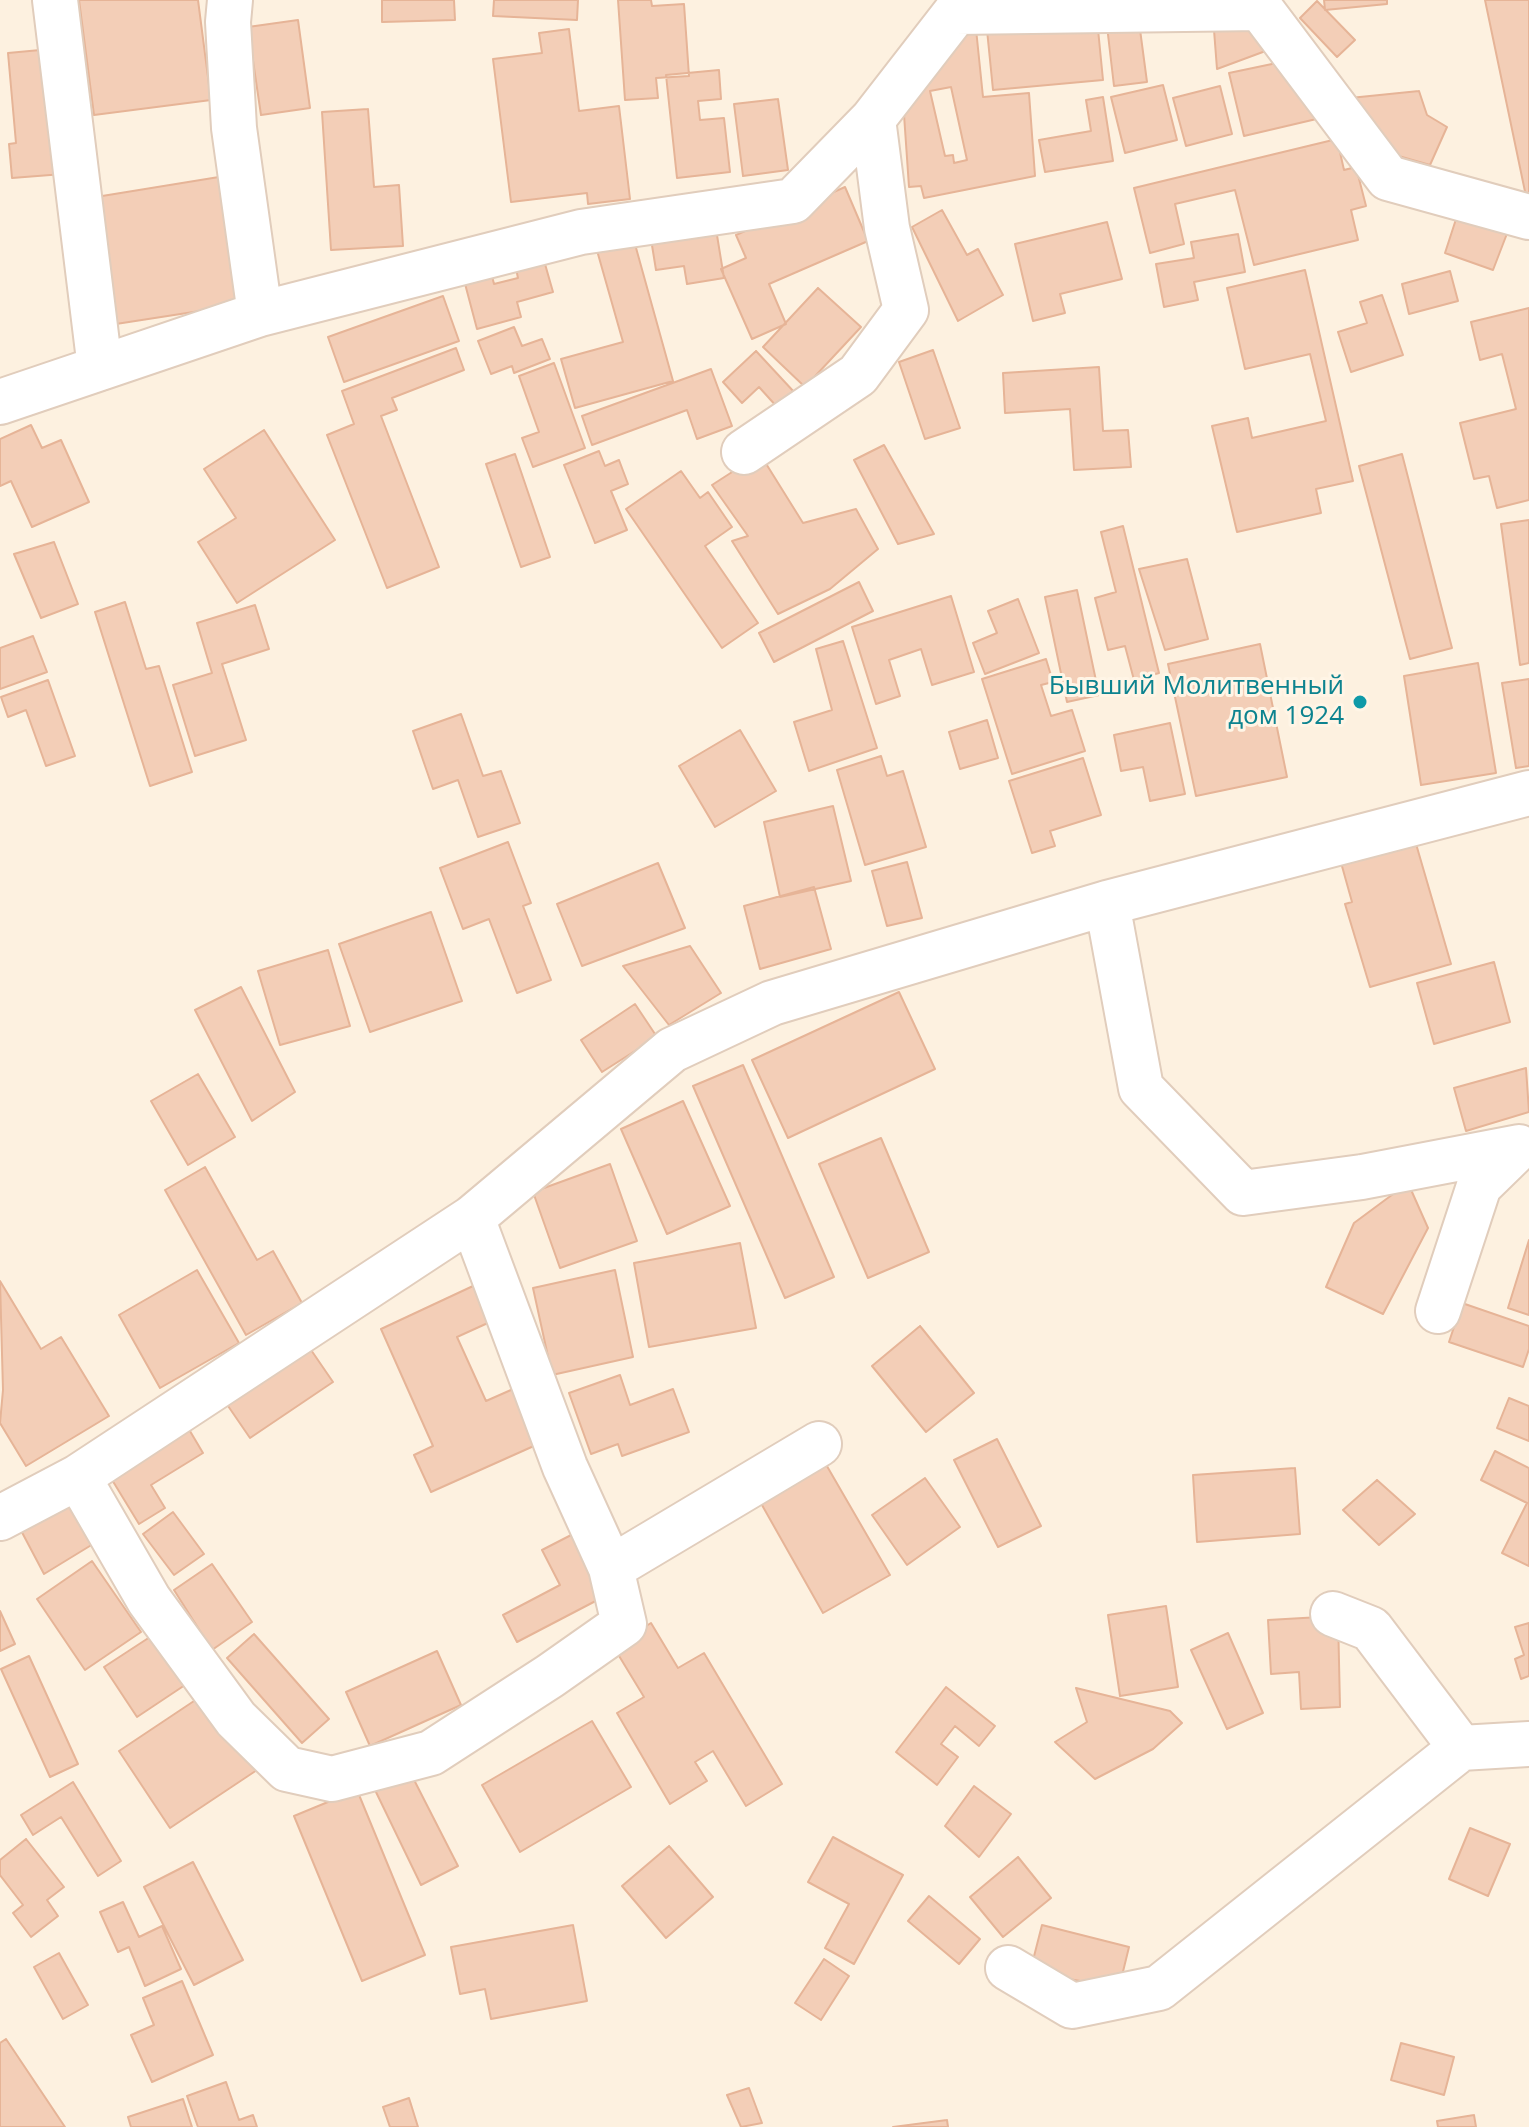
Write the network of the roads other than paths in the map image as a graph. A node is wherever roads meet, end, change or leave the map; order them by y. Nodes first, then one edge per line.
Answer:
1 (55, 0) edge
2 (230, 0) edge
3 (873, 119) junction
4 (1529, 217) edge
5 (260, 314) junction
6 (100, 368) junction
7 (0, 402) edge
8 (744, 452) dead end
9 (1529, 793) edge
10 (1107, 903) junction
11 (472, 1218) junction
12 (1438, 1311) dead end
13 (819, 1444) dead end
14 (78, 1477) junction
15 (0, 1518) edge
16 (611, 1568) junction
17 (1333, 1614) dead end
18 (1529, 1744) edge
19 (1461, 1748) junction
20 (1008, 1968) dead end

1 - 6 street
2 - 5 street
3 - 4 street
3 - 5 street
3 - 8 street
5 - 6 street
6 - 7 street
9 - 10 street
10 - 11 street
10 - 12 street
11 - 14 street
11 - 16 street
13 - 16 street
14 - 15 street
14 - 16 street
17 - 19 street
18 - 19 street
19 - 20 street

